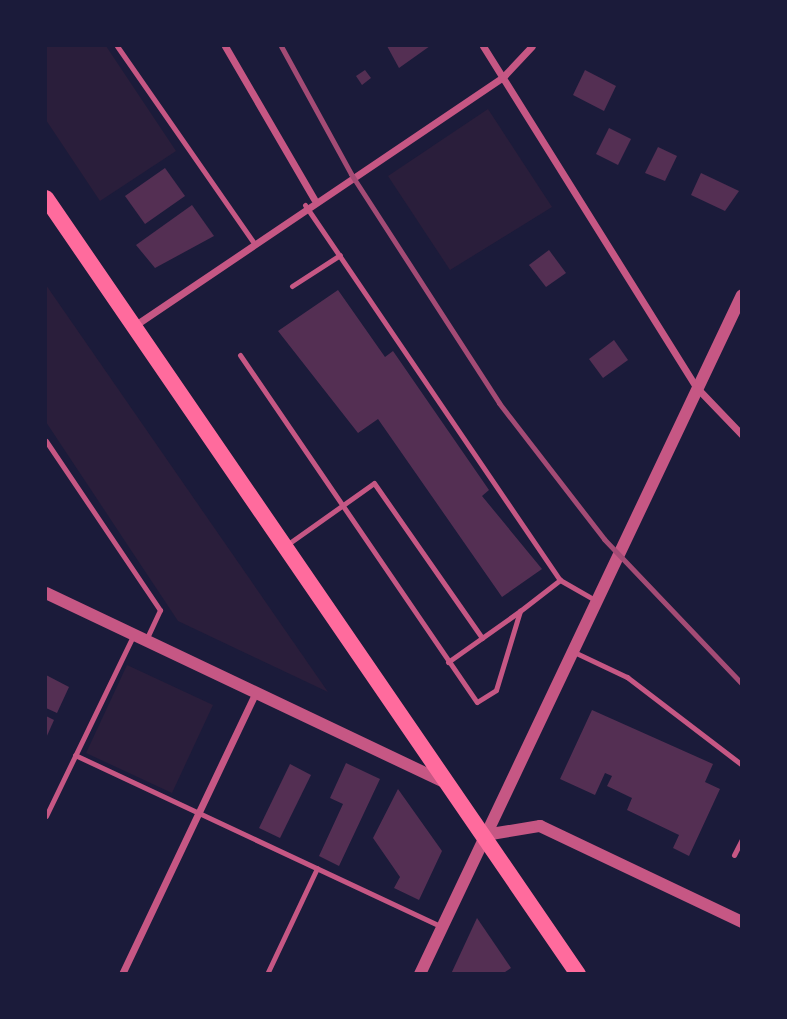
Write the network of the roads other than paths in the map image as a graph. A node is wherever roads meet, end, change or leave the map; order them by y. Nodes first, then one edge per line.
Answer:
1 (117, 46) edge
2 (226, 46) edge
3 (483, 46) edge
4 (532, 46) edge
5 (503, 77) junction
6 (46, 198) edge
7 (314, 199) junction
8 (304, 205) junction
9 (253, 242) junction
10 (340, 256) junction
11 (292, 286) dead end
12 (741, 295) edge
13 (133, 326) junction
14 (240, 355) dead end
15 (697, 388) junction
16 (741, 435) edge
17 (46, 441) edge
18 (342, 507) junction
19 (286, 546) junction
20 (559, 580) junction
21 (46, 593) edge
22 (595, 600) junction
23 (520, 611) junction
24 (134, 634) junction
25 (482, 638) junction
26 (146, 640) junction
27 (572, 651) junction
28 (448, 662) junction
29 (256, 691) junction
30 (75, 755) junction
31 (741, 765) edge
32 (448, 783) junction
33 (198, 813) junction
34 (46, 816) edge
35 (485, 835) junction
36 (741, 839) edge
37 (734, 855) dead end
38 (317, 868) junction
39 (741, 922) edge
40 (442, 927) junction
41 (122, 974) edge
42 (267, 974) edge
43 (420, 974) edge
44 (578, 974) edge

1 - 9 lane
2 - 7 street
3 - 5 street
4 - 5 street
5 - 7 street
5 - 15 street
6 - 13 main road
7 - 8 street
8 - 9 street
8 - 10 lane
9 - 13 street
10 - 11 lane
10 - 20 lane
12 - 15 street
13 - 19 main road
14 - 18 lane
15 - 16 street
15 - 22 street
17 - 26 lane
18 - 19 lane
18 - 25 lane
18 - 28 lane
19 - 32 main road
20 - 22 lane
20 - 23 lane
21 - 24 street
22 - 27 street
23 - 25 lane
23 - 28 lane
24 - 26 street
24 - 30 lane
25 - 28 lane
26 - 29 street
27 - 31 lane
27 - 35 street
29 - 32 street
29 - 33 street
30 - 33 lane
30 - 34 lane
32 - 35 main road
33 - 38 lane
33 - 41 street
35 - 39 street
35 - 40 street
35 - 44 main road
36 - 37 lane
38 - 40 lane
38 - 42 lane
40 - 43 street

